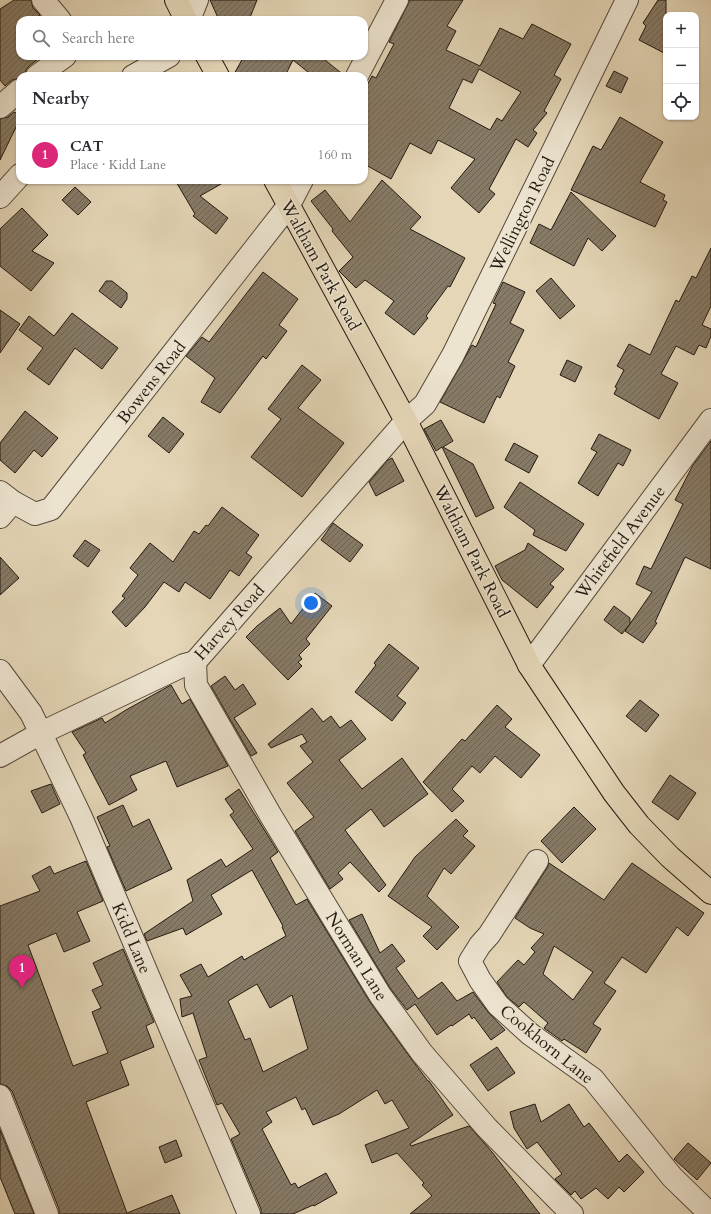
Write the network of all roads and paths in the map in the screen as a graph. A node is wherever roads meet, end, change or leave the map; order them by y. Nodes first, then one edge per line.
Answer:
1 (44, 0) edge
2 (176, 0) edge
3 (197, 0) edge
4 (397, 0) edge
5 (628, 0) edge
6 (57, 16) edge
7 (184, 16) edge
8 (191, 16) edge
9 (368, 55) edge
10 (59, 60) edge
11 (162, 60) edge
12 (209, 60) edge
13 (365, 60) edge
14 (43, 72) edge
15 (140, 72) edge
16 (216, 72) edge
17 (359, 72) edge
18 (16, 93) edge
19 (0, 107) edge
20 (16, 179) edge
21 (277, 184) edge
22 (300, 184) edge
23 (0, 196) edge
24 (289, 205) junction
25 (711, 420) edge
26 (406, 421) junction
27 (4, 504) edge
28 (195, 662) junction
29 (529, 665) junction
30 (0, 671) edge
31 (41, 733) junction
32 (0, 756) edge
33 (537, 861) dead end
34 (711, 893) edge
35 (0, 1096) edge
36 (47, 1214) edge
37 (249, 1214) edge
38 (572, 1214) edge
39 (710, 1214) edge

1 - 6 street
2 - 7 main road
3 - 8 street
4 - 9 street
5 - 26 street, Wellington Road
10 - 14 street
11 - 15 street
12 - 16 main road
13 - 17 street
18 - 19 street
20 - 23 street
21 - 24 main road, Waltham Park Road
22 - 24 street, Bowens Road
24 - 26 main road, Waltham Park Road
24 - 27 street, Bowens Road
25 - 29 street, Whitefield Avenue
26 - 28 street, Harvey Road
26 - 29 main road, Waltham Park Road
28 - 31 street, Harvey Road
28 - 38 street, Norman Lane
29 - 34 main road, Waltham Park Road
30 - 31 street, Kidd Lane
31 - 32 street, Harvey Road
31 - 37 street, Kidd Lane
33 - 39 street, Cookhorn Lane
35 - 36 street

